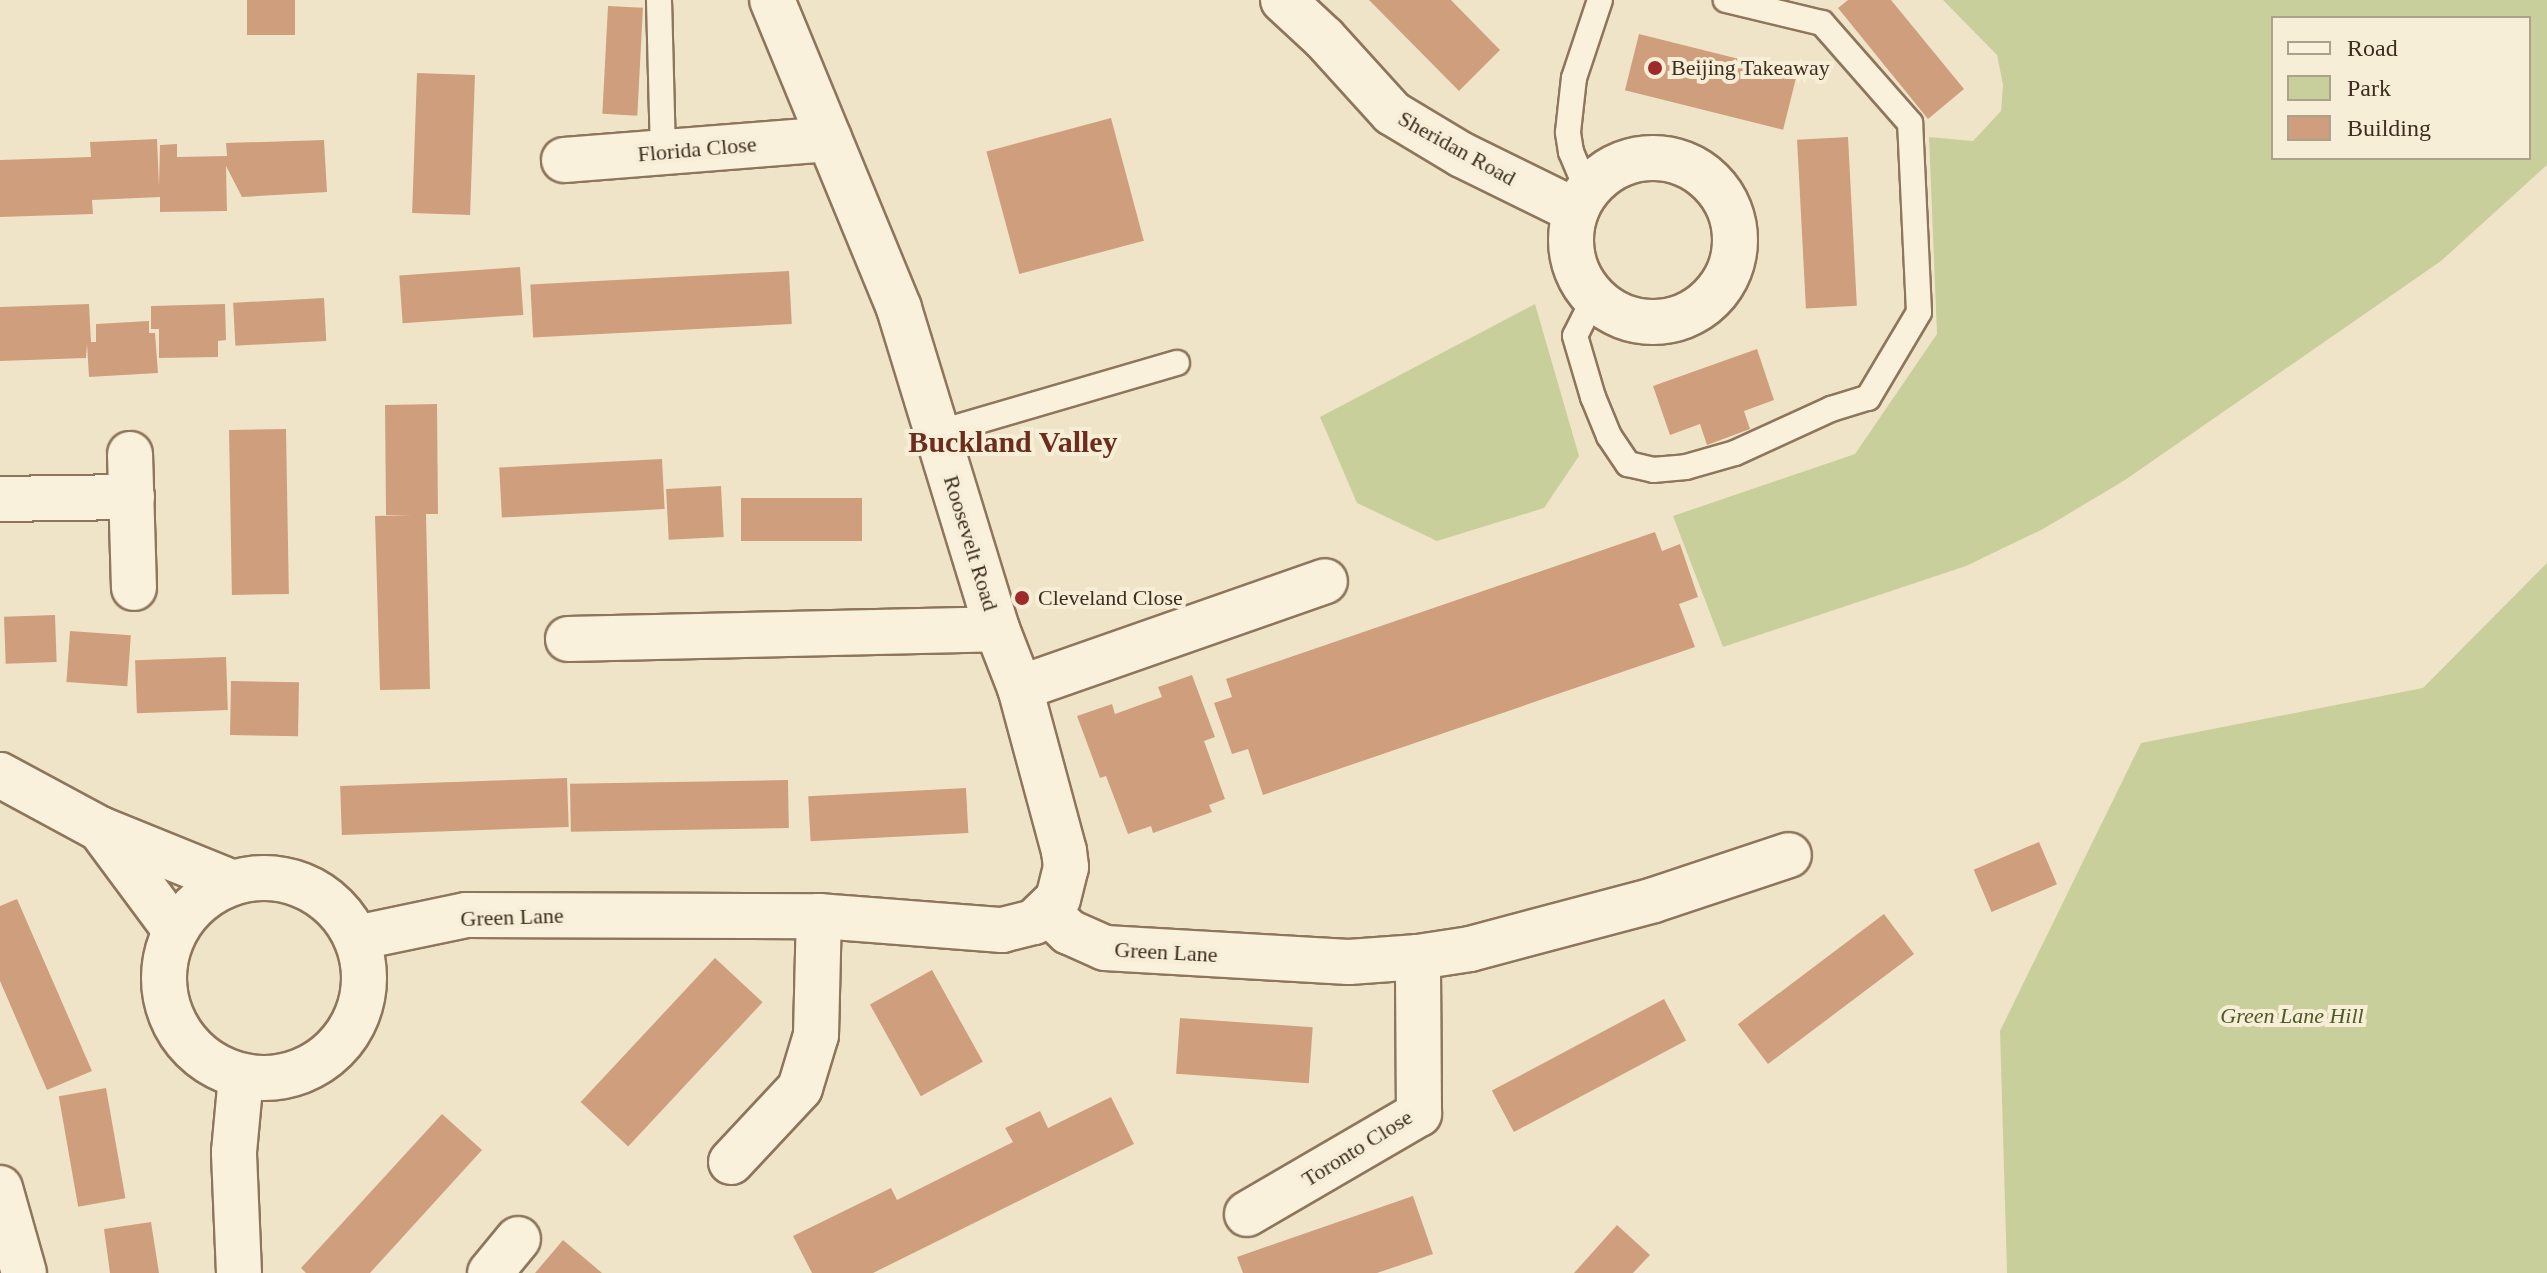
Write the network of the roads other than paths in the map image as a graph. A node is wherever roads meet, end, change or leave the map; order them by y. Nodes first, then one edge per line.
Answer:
1 (659, 0) edge
2 (772, 0) edge
3 (1283, 0) edge
4 (1600, 0) edge
5 (1726, 0) edge
6 (829, 139) junction
7 (663, 152) junction
8 (564, 160) dead end
9 (1581, 201) junction
10 (1594, 298) junction
11 (1177, 363) dead end
12 (937, 433) junction
13 (130, 454) dead end
14 (132, 497) junction
15 (0, 499) edge
16 (1325, 581) dead end
17 (134, 588) dead end
18 (997, 629) junction
19 (568, 639) dead end
20 (1020, 688) junction
21 (0, 775) edge
22 (100, 829) junction
23 (1789, 855) dead end
24 (231, 882) junction
25 (1048, 912) junction
26 (819, 916) junction
27 (175, 930) junction
28 (356, 938) junction
29 (1418, 957) junction
30 (241, 1077) junction
31 (731, 1162) dead end
32 (0, 1188) edge
33 (1247, 1214) dead end
34 (518, 1239) dead end
35 (24, 1273) edge
36 (239, 1273) edge
37 (490, 1273) edge

1 - 7 lane
2 - 6 street, Roosevelt Road
3 - 9 street, Sheridan Road
4 - 9 lane
5 - 10 lane
6 - 7 street, Florida Close
6 - 12 street, Roosevelt Road
7 - 8 street, Florida Close
9 - 10 street
9 - 10 street
11 - 12 lane
12 - 18 street, Roosevelt Road
13 - 14 street
14 - 15 street
14 - 17 street
16 - 20 street
18 - 19 street
18 - 20 street, Roosevelt Road
20 - 25 street, Roosevelt Road
21 - 22 street
22 - 24 street
22 - 27 street
23 - 29 street, Green Lane
24 - 27 street
24 - 28 street
25 - 26 street, Green Lane
25 - 29 street, Green Lane
26 - 28 street, Green Lane
26 - 31 street
27 - 30 street
28 - 30 street
29 - 33 street, Toronto Close
30 - 36 street
32 - 35 street
34 - 37 street

